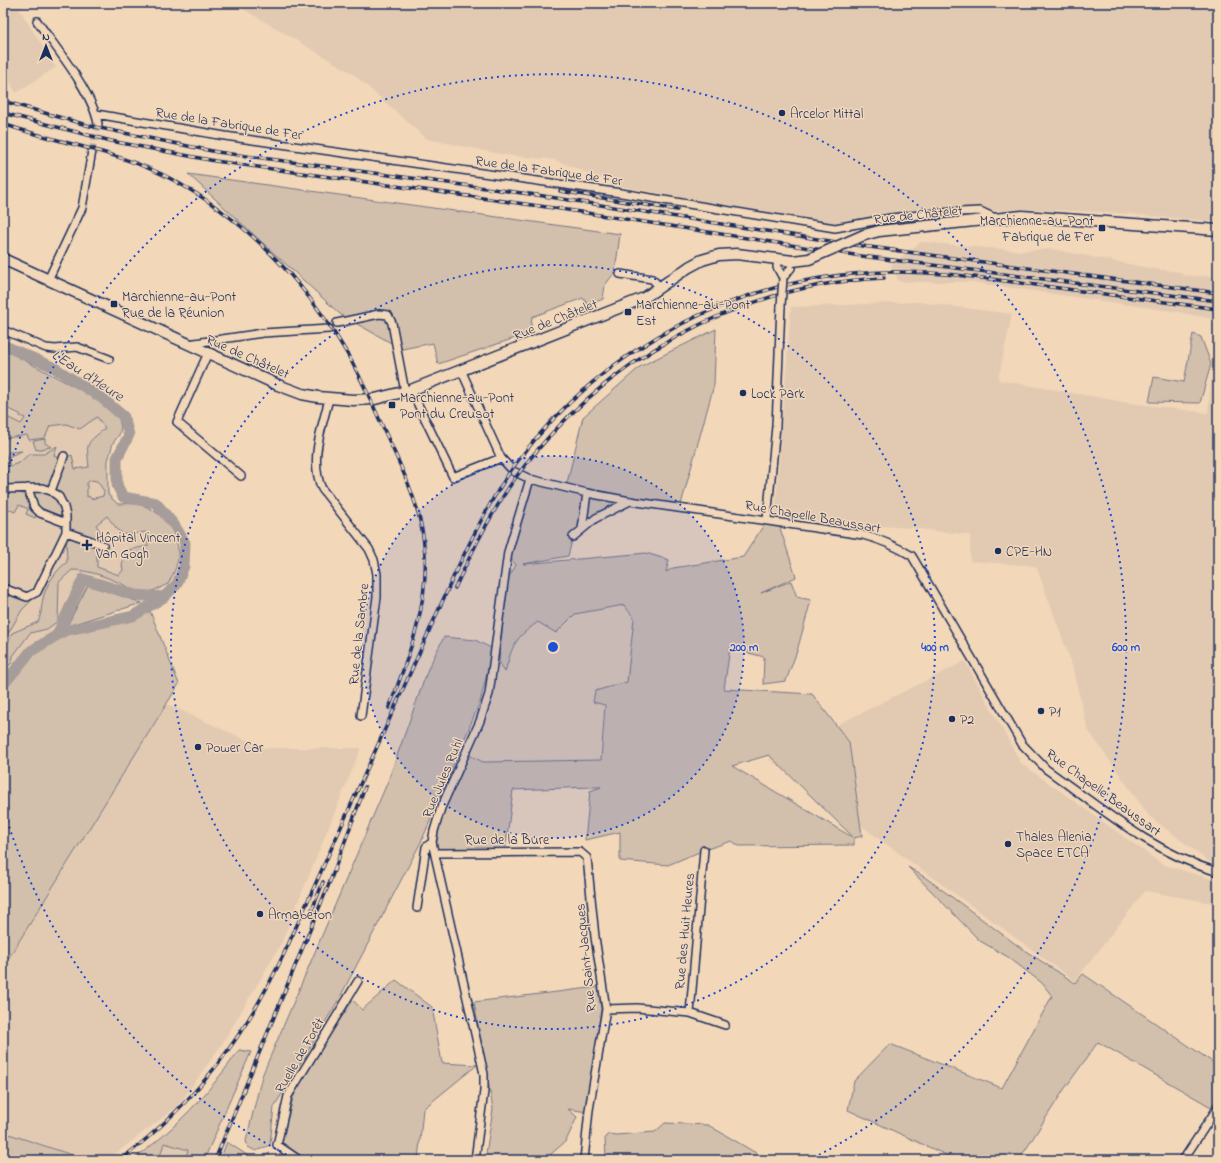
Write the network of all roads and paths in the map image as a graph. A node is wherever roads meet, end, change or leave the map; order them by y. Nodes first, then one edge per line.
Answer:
1 (37, 22) dead end
2 (96, 114) junction
3 (98, 124) tunnel mouth
4 (92, 151) tunnel mouth
5 (997, 219) junction
6 (1218, 230) edge
7 (3, 259) edge
8 (778, 259) junction
9 (793, 261) junction
10 (620, 274) dead end
11 (783, 278) junction
12 (48, 280) junction
13 (660, 287) junction
14 (337, 323) dead end
15 (329, 329) dead end
16 (3, 330) edge
17 (188, 344) junction
18 (208, 353) junction
19 (109, 359) dead end
20 (462, 372) junction
21 (408, 391) junction
22 (329, 399) junction
23 (64, 456) dead end
24 (501, 458) junction
25 (241, 476) dead end
26 (530, 479) junction
27 (28, 488) junction
28 (3, 489) edge
29 (51, 491) junction
30 (587, 493) junction
31 (630, 501) junction
32 (767, 520) junction
33 (66, 523) junction
34 (582, 529) junction
35 (66, 532) junction
36 (573, 537) dead end
37 (103, 545) dead end
38 (3, 588) edge
39 (361, 716) dead end
40 (432, 842) junction
41 (704, 850) dead end
42 (580, 852) joint
43 (435, 853) junction
44 (1218, 872) edge
45 (417, 908) dead end
46 (358, 981) dead end
47 (606, 1009) junction
48 (690, 1013) junction
49 (725, 1025) dead end
50 (1218, 1107) edge
51 (299, 1160) edge
52 (475, 1160) edge
53 (584, 1160) edge
54 (1183, 1160) edge

1 - 2 street
2 - 3 street
2 - 5 street, Rue de la Fabrique de Fer
4 - 12 street
5 - 6 main road, Rue de Châtelet
5 - 9 main road, Rue de Châtelet, bridge
7 - 12 main road, Rue de Châtelet
8 - 9 main road, Rue de Châtelet
8 - 11 street
8 - 13 main road, Rue de Châtelet
9 - 11 street
10 - 13 street
11 - 32 street, bridge
12 - 17 main road, Rue de Châtelet
13 - 20 main road, Rue de Châtelet
14 - 21 street
15 - 17 street
16 - 19 street
17 - 18 main road, Rue de Châtelet
18 - 22 main road, Rue de Châtelet
18 - 25 street
20 - 21 main road, Rue de Châtelet
20 - 24 street, Rue Chapelle Beaussart
21 - 22 main road, Rue de Châtelet
21 - 24 street
22 - 39 street, Rue de la Sambre
23 - 29 street
24 - 26 street, Rue Chapelle Beaussart
26 - 30 street, Rue Chapelle Beaussart
26 - 40 street, Rue Jules Ruhl
27 - 28 street
27 - 29 street
27 - 33 street
29 - 33 street
30 - 31 street, Rue Chapelle Beaussart
30 - 34 street
31 - 32 street, Rue Chapelle Beaussart
31 - 34 street
32 - 44 street, Rue Chapelle Beaussart
33 - 35 street
34 - 36 street
35 - 37 street
35 - 38 street
40 - 43 street, Rue Jules Ruhl
40 - 45 street
41 - 48 street, Rue des Huit Heures
42 - 43 street, Rue de la Bure
42 - 47 street, Rue Saint-Jacques
43 - 52 street, Rue Jules Ruhl
46 - 51 street, Ruelle de Forêt
47 - 48 street
47 - 53 street, Rue Saint-Jacques
48 - 49 street
50 - 54 street

